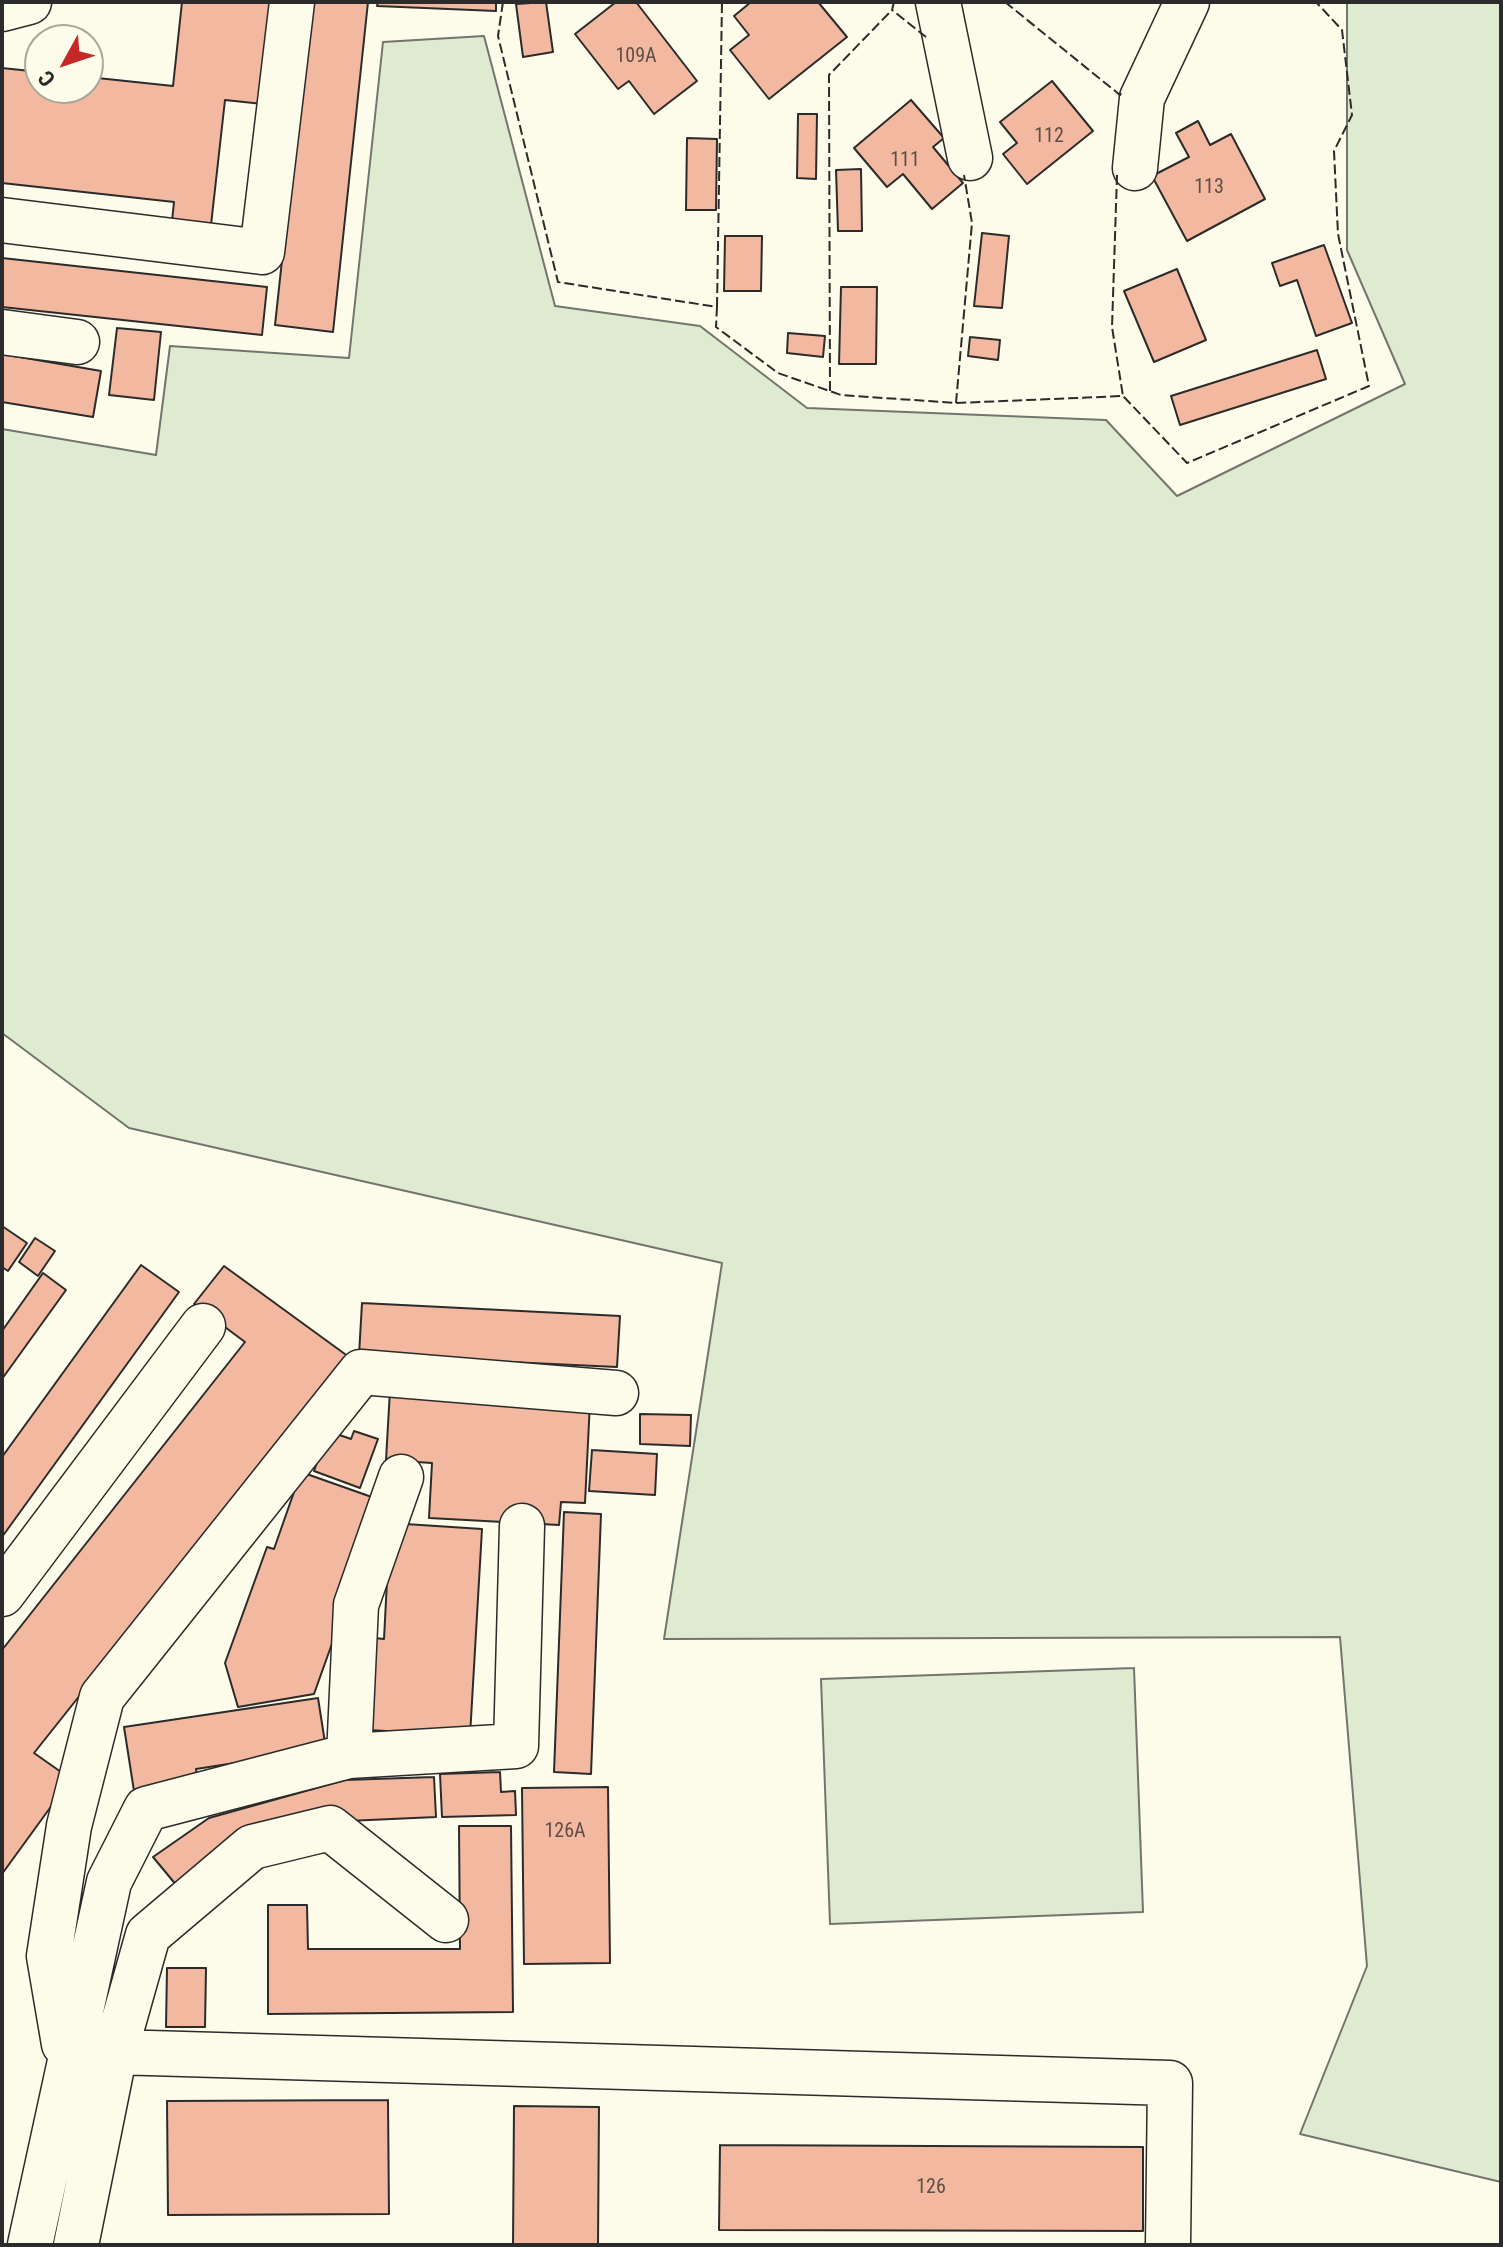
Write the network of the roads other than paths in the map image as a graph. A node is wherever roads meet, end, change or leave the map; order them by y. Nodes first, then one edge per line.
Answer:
1 (29, 2) edge
2 (292, 2) edge
3 (938, 2) edge
4 (1187, 2) edge
5 (2, 9) edge
6 (970, 158) dead end
7 (1135, 168) dead end
8 (2, 220) edge
9 (2, 332) edge
10 (77, 342) dead end
11 (203, 1326) dead end
12 (616, 1393) dead end
13 (401, 1477) dead end
14 (522, 1526) dead end
15 (2, 1594) edge
16 (349, 1756) junction
17 (446, 1920) dead end
18 (115, 2052) junction
19 (68, 2066) junction
20 (30, 2245) edge
21 (76, 2245) edge
22 (1168, 2245) edge

1 - 5 lane
2 - 8 lane
3 - 6 lane
4 - 7 lane
9 - 10 lane
11 - 15 lane
12 - 19 lane
13 - 16 lane
14 - 16 lane
16 - 19 lane
17 - 18 lane
18 - 21 lane
18 - 22 lane
19 - 20 lane

